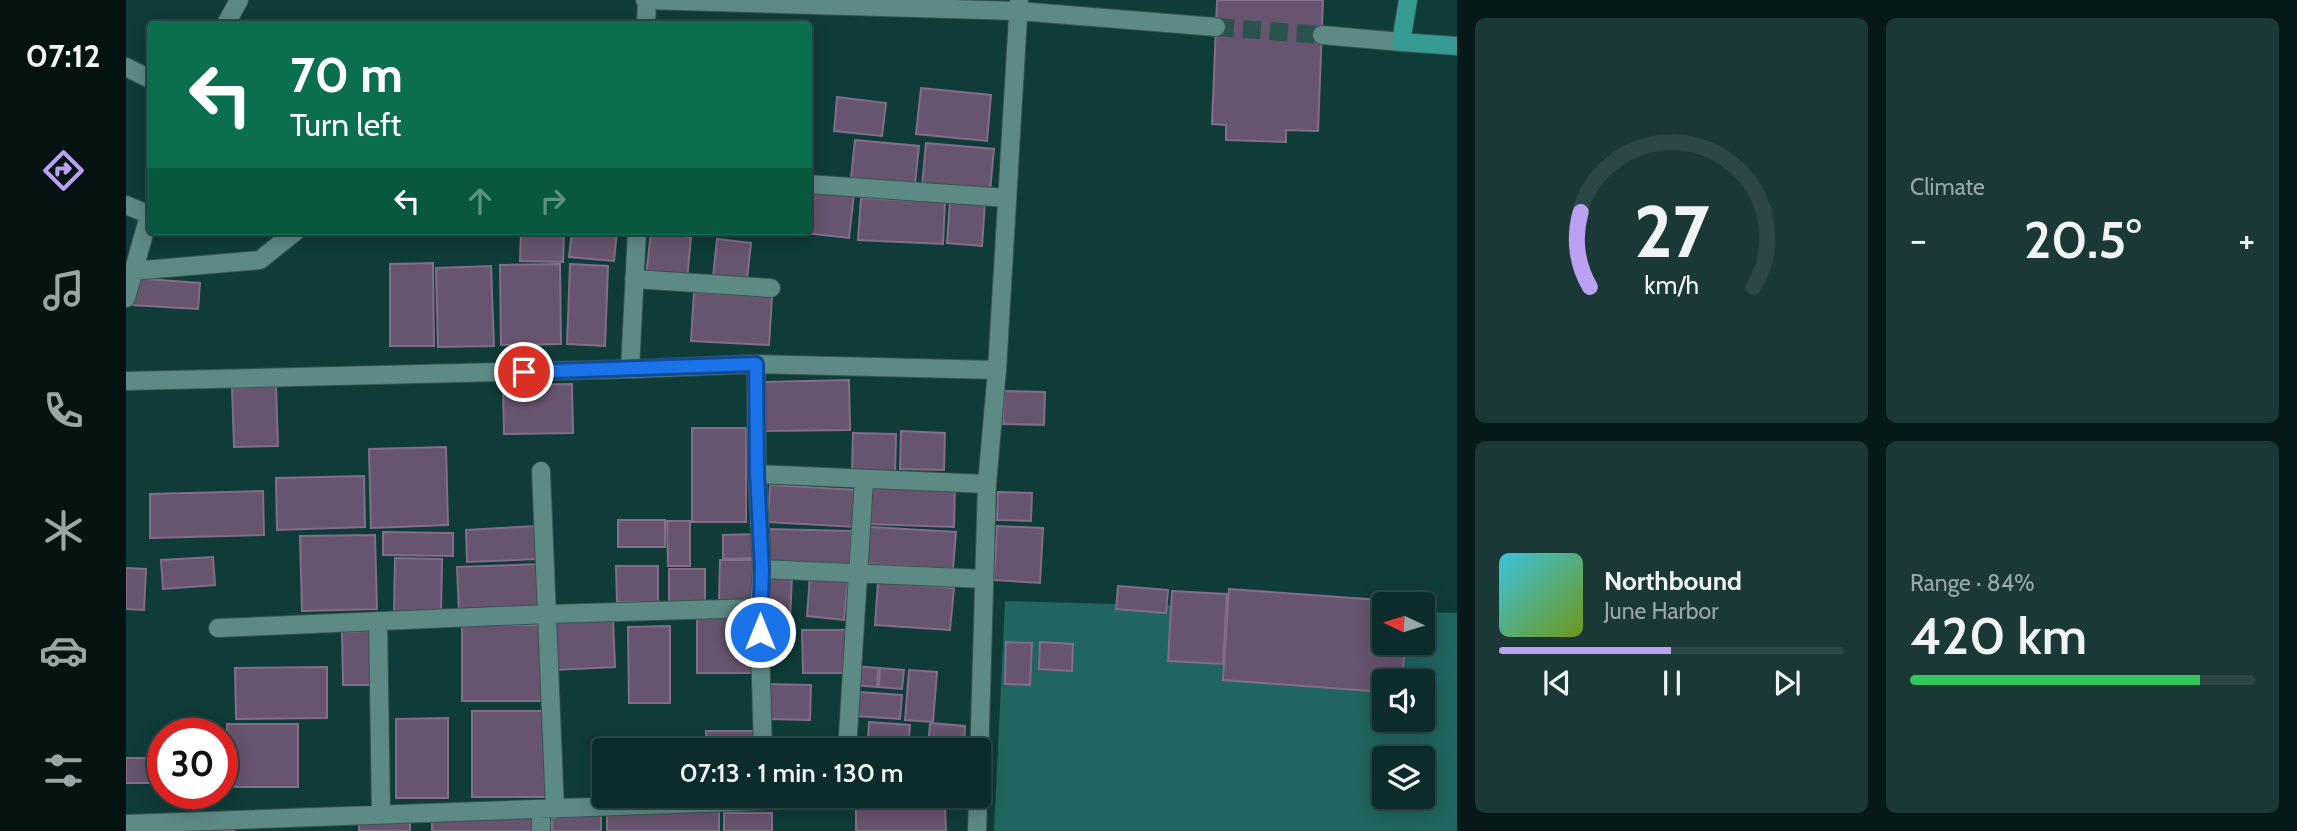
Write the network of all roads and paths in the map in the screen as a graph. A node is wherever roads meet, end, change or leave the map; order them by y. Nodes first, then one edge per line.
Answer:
1 (239, 0) edge
2 (647, 0) edge
3 (1408, 0) edge
4 (834, 3) edge
5 (1019, 6) edge
6 (228, 21) edge
7 (646, 21) edge
8 (1216, 27) tunnel mouth
9 (1322, 35) tunnel mouth
10 (1401, 42) junction
11 (1457, 46) edge
12 (126, 67) edge
13 (147, 78) edge
14 (812, 184) edge
15 (1007, 198) junction
16 (126, 205) edge
17 (147, 212) edge
18 (147, 223) edge
19 (291, 235) edge
20 (637, 235) edge
21 (132, 271) junction
22 (634, 279) junction
23 (771, 288) dead end
24 (126, 298) edge
25 (756, 364) junction
26 (630, 369) junction
27 (997, 370) junction
28 (126, 381) edge
29 (541, 471) dead end
30 (757, 474) junction
31 (864, 480) junction
32 (987, 484) junction
33 (762, 569) junction
34 (857, 573) junction
35 (984, 579) junction
36 (759, 608) junction
37 (548, 614) junction
38 (378, 621) junction
39 (218, 628) dead end
40 (763, 738) edge
41 (848, 738) edge
42 (980, 738) edge
43 (592, 808) edge
44 (978, 808) edge
45 (548, 810) junction
46 (381, 814) junction
47 (344, 823) edge
48 (126, 824) edge
49 (541, 831) edge
50 (977, 831) edge

1 - 6 street
2 - 4 street
2 - 7 street
3 - 10 main road
4 - 5 street
5 - 8 street
5 - 15 street
9 - 10 street
10 - 11 main road
12 - 13 street
14 - 15 street
15 - 27 street
16 - 17 street
18 - 21 street
19 - 21 street
20 - 22 street
21 - 24 street
22 - 23 street
22 - 26 street
25 - 26 street
25 - 27 street
25 - 30 street
26 - 28 street
27 - 32 street
29 - 37 street
30 - 31 street
30 - 33 street
31 - 32 street
31 - 34 street
32 - 35 street
33 - 34 street
33 - 36 street
34 - 35 street
34 - 41 street
35 - 42 street
36 - 37 street
36 - 40 street
37 - 38 street
37 - 45 street
38 - 39 street
38 - 46 street
43 - 45 street
44 - 50 street
45 - 46 street
45 - 49 street
46 - 47 street
47 - 48 street

